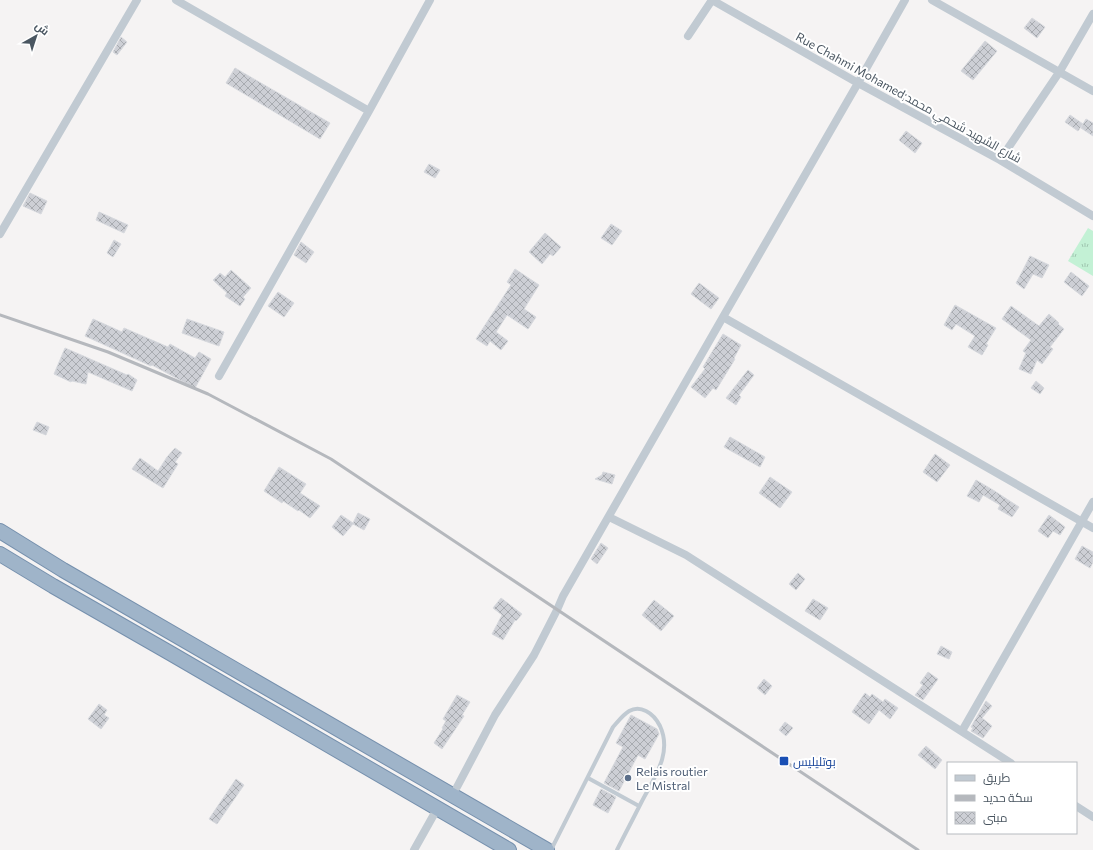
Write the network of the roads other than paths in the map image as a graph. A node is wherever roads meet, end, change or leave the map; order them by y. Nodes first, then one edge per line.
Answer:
1 (137, 0) edge
2 (176, 0) edge
3 (430, 0) edge
4 (712, 0) edge
5 (905, 0) edge
6 (932, 0) edge
7 (1093, 14) edge
8 (688, 36) dead end
9 (1060, 71) junction
10 (858, 83) junction
11 (1093, 91) edge
12 (369, 111) junction
13 (1000, 160) junction
14 (1093, 216) edge
15 (0, 234) edge
16 (723, 317) junction
17 (219, 376) dead end
18 (1093, 502) edge
19 (609, 517) junction
20 (1082, 521) junction
21 (1093, 528) edge
22 (0, 531) edge
23 (0, 554) edge
24 (962, 731) junction
25 (1009, 762) edge
26 (588, 778) junction
27 (457, 787) dead end
28 (639, 806) junction
29 (1077, 807) edge
30 (437, 808) junction
31 (1093, 817) edge
32 (414, 850) edge
33 (508, 850) edge
34 (547, 850) edge
35 (551, 850) edge
36 (617, 850) edge

1 - 15 street
2 - 12 street
3 - 12 street
4 - 8 street
4 - 10 street, Rue Chahmi Mohamed;شارع الشهيد شحمي محمد
5 - 10 street
6 - 9 street
7 - 9 street
9 - 11 street
9 - 13 street
10 - 13 street, Rue Chahmi Mohamed;شارع الشهيد شحمي محمد
10 - 16 street
12 - 17 street
13 - 14 street, Rue Chahmi Mohamed;شارع الشهيد شحمي محمد
16 - 19 street
16 - 20 street
18 - 20 street
19 - 24 street
19 - 27 street
20 - 21 street
20 - 24 street
22 - 34 highway
23 - 30 highway
24 - 25 street
26 - 28 lane
26 - 28 lane
26 - 35 lane
28 - 36 lane
29 - 31 street
30 - 32 street
30 - 33 highway

